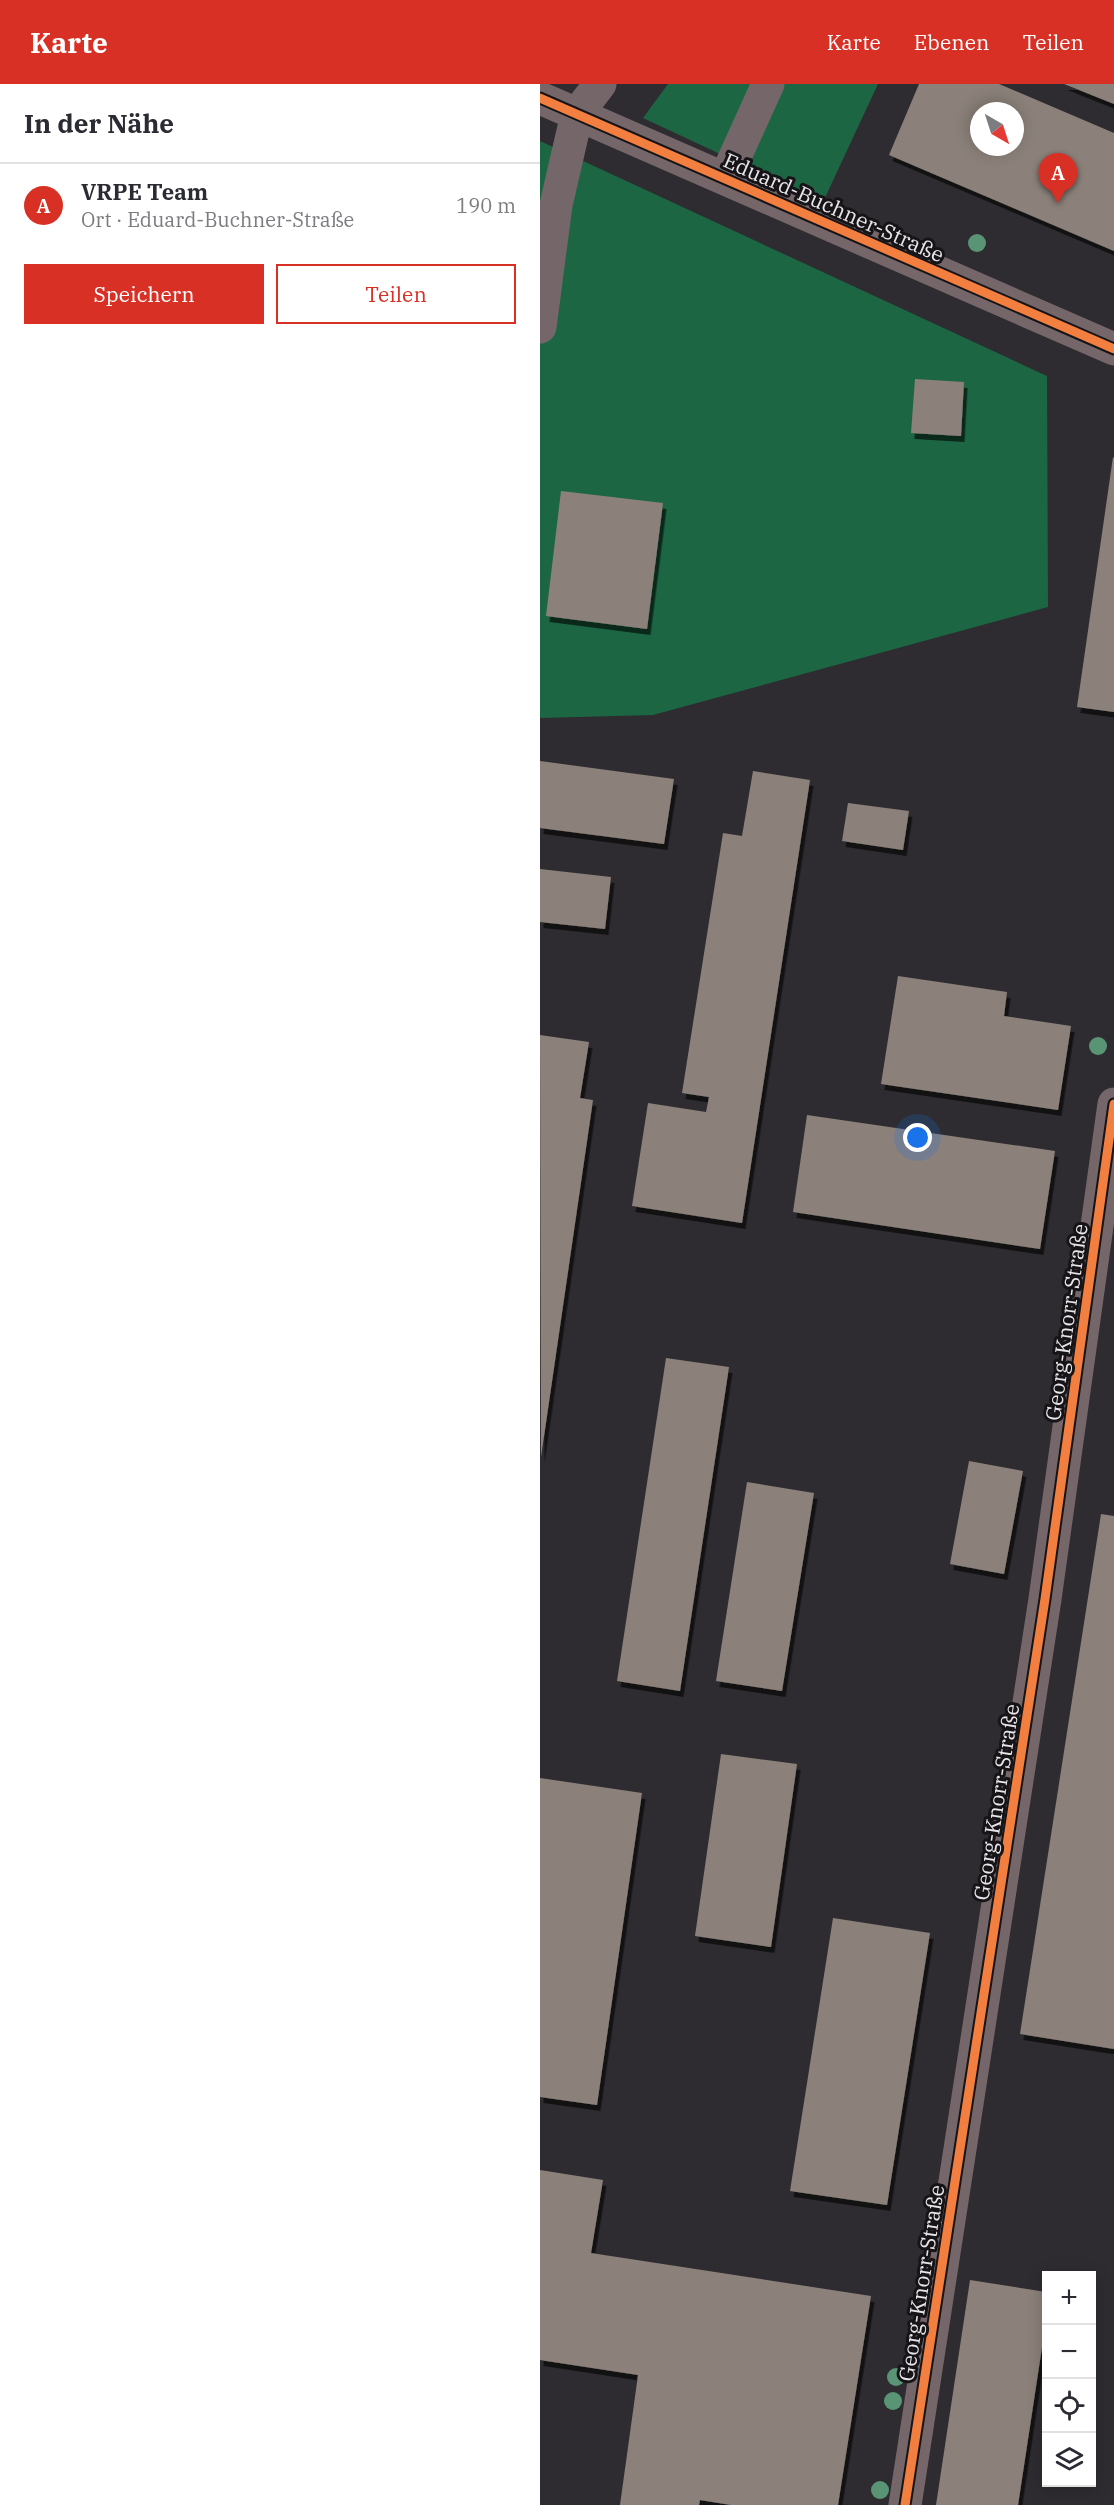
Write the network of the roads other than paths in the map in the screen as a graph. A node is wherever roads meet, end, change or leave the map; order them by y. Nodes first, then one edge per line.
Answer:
1 (600, 84) edge
2 (768, 84) edge
3 (540, 98) edge
4 (577, 114) junction
5 (725, 179) junction
6 (540, 327) edge
7 (1114, 349) edge
8 (1114, 1104) edge
9 (905, 2505) edge

1 - 4 street
2 - 5 street
3 - 4 street, Eduard-Buchner-Straße
4 - 5 street, Eduard-Buchner-Straße
4 - 6 street
5 - 7 street, Eduard-Buchner-Straße
8 - 9 street, Georg-Knorr-Straße

